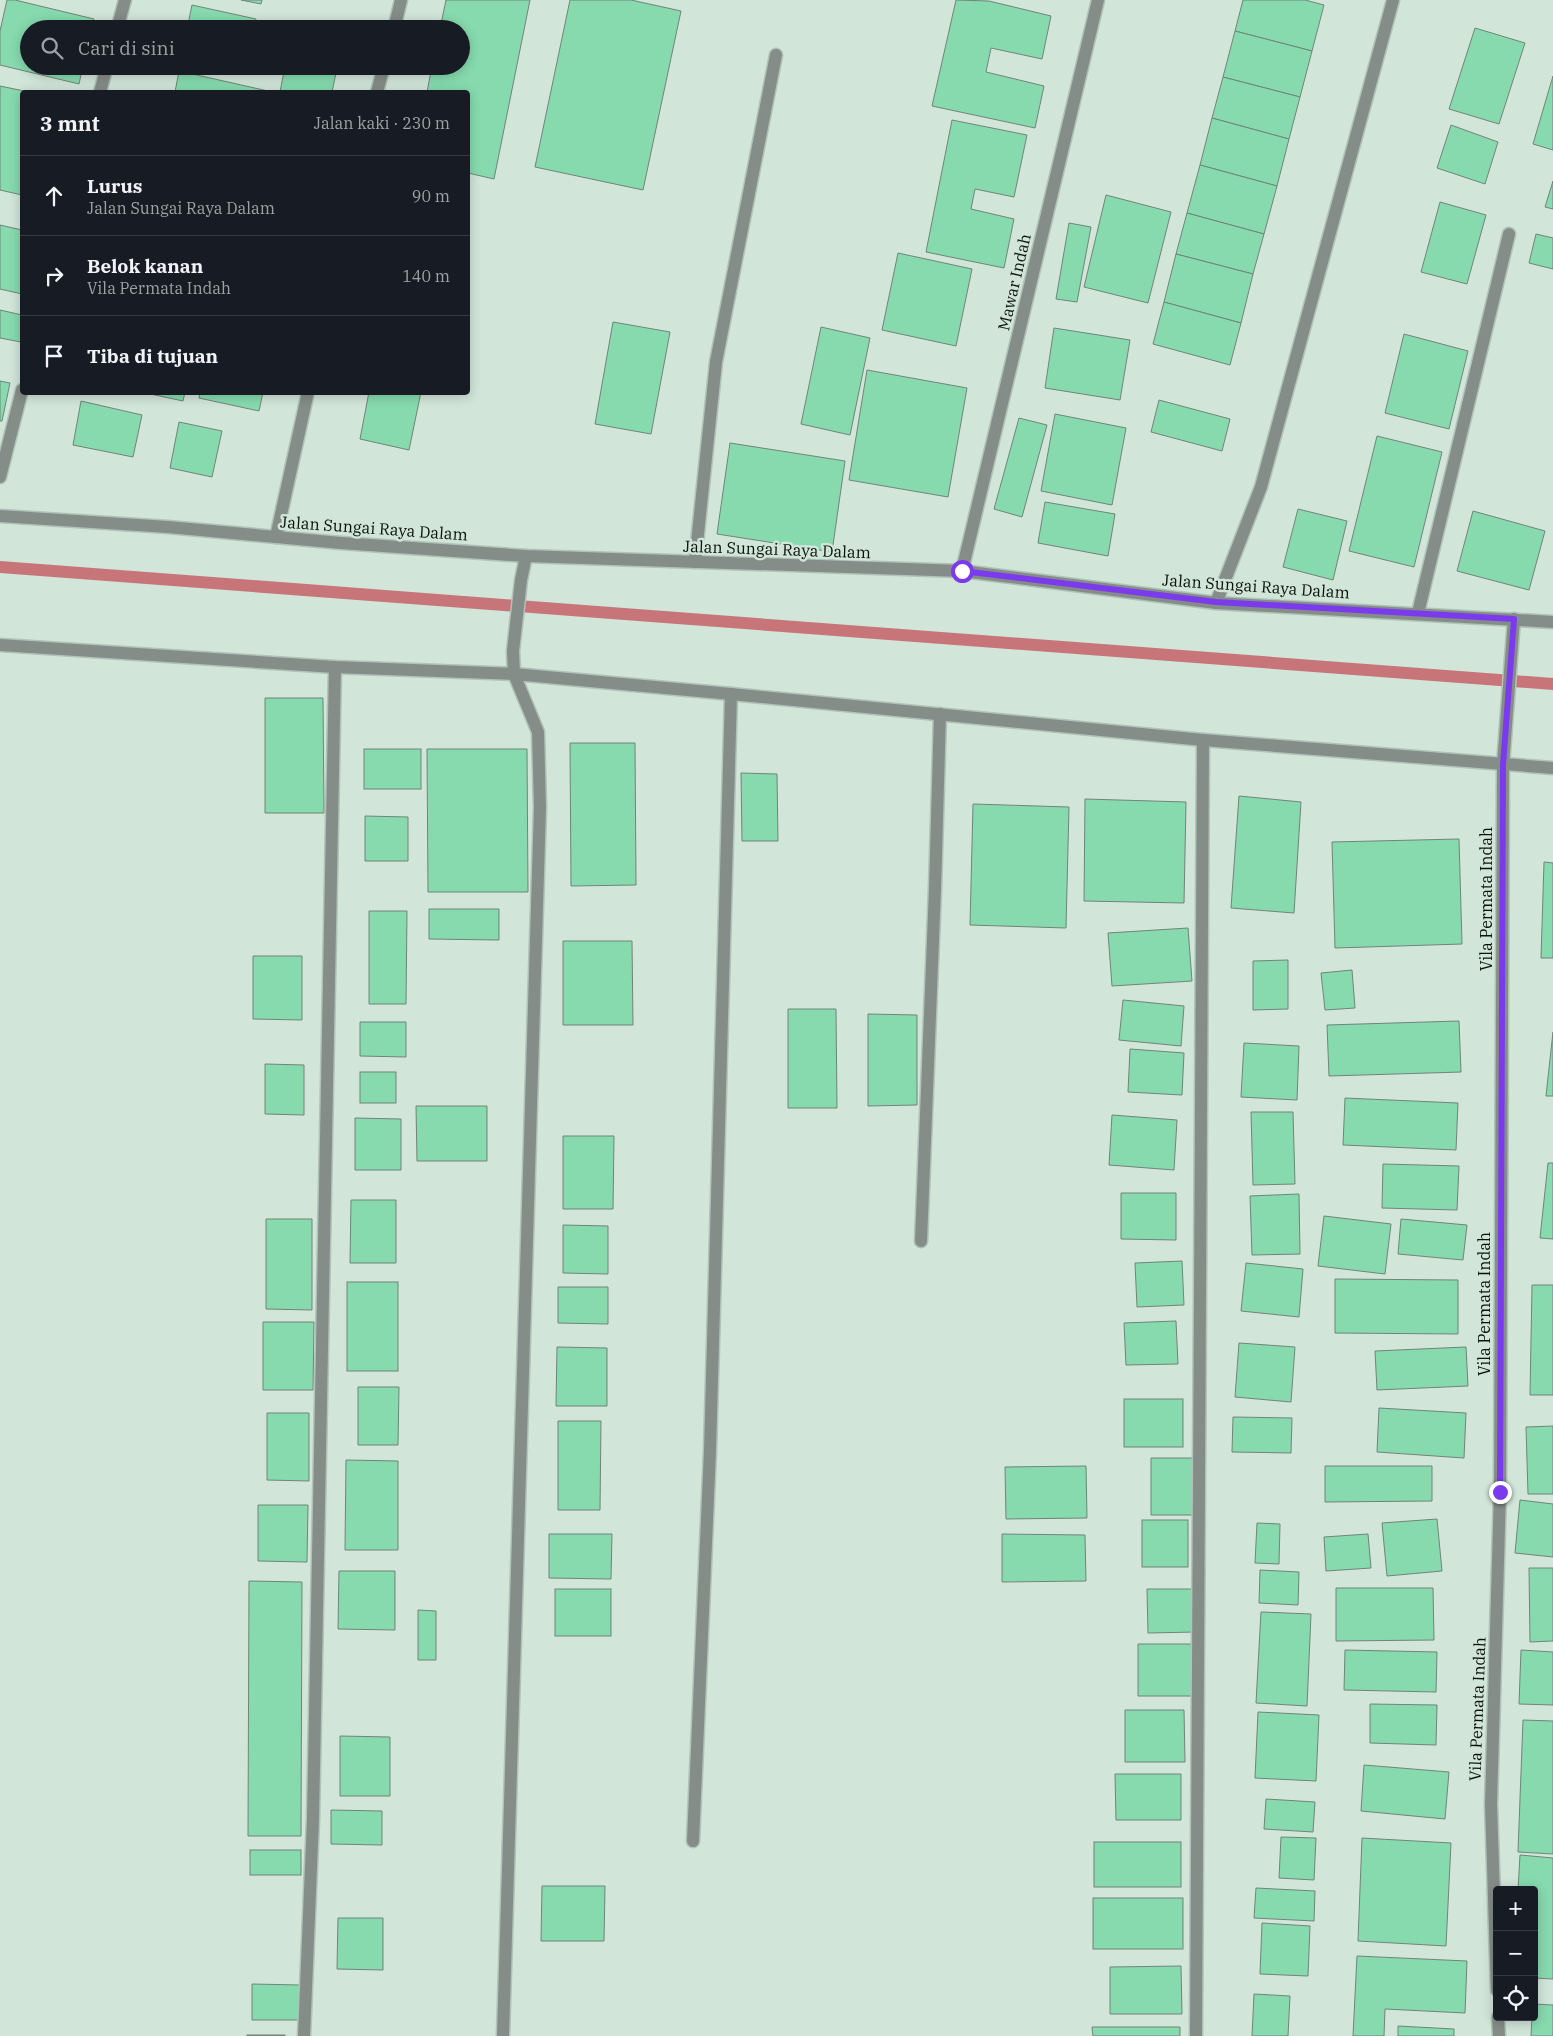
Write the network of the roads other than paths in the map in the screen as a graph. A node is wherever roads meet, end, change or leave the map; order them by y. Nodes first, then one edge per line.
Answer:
1 (125, 0) edge
2 (401, 0) edge
3 (1098, 0) edge
4 (1393, 0) edge
5 (119, 20) edge
6 (396, 20) edge
7 (776, 55) dead end
8 (105, 75) edge
9 (382, 75) edge
10 (101, 90) edge
11 (378, 90) edge
12 (1509, 234) dead end
13 (21, 395) edge
14 (307, 395) edge
15 (0, 477) edge
16 (0, 516) edge
17 (276, 537) junction
18 (526, 556) junction
19 (695, 562) junction
20 (962, 571) junction
21 (1216, 602) junction
22 (1418, 613) junction
23 (1514, 619) junction
24 (1553, 622) edge
25 (0, 645) edge
26 (336, 667) junction
27 (514, 674) junction
28 (731, 694) junction
29 (940, 714) junction
30 (1203, 740) junction
31 (1503, 765) junction
32 (1553, 768) edge
33 (921, 1241) dead end
34 (693, 1841) dead end
35 (1497, 1976) edge
36 (1498, 2021) edge
37 (304, 2036) edge
38 (503, 2036) edge
39 (1196, 2036) edge
40 (1499, 2036) edge

1 - 5 street
2 - 6 street
3 - 20 street, Mawar Indah
4 - 21 street
7 - 19 street
8 - 10 street
9 - 11 street
12 - 22 street
13 - 15 street
14 - 17 street
16 - 17 street, Jalan Sungai Raya Dalam
17 - 18 street, Jalan Sungai Raya Dalam
18 - 19 street, Jalan Sungai Raya Dalam
18 - 27 street
19 - 20 street, Jalan Sungai Raya Dalam
20 - 21 street, Jalan Sungai Raya Dalam
21 - 22 street, Jalan Sungai Raya Dalam
22 - 23 street, Jalan Sungai Raya Dalam
23 - 24 street, Jalan Sungai Raya Dalam
23 - 31 street, Vila Permata Indah
25 - 26 street
26 - 27 street
26 - 37 street
27 - 28 street
27 - 38 street
28 - 29 street
28 - 34 street
29 - 30 street
29 - 33 street
30 - 31 street
30 - 39 street
31 - 32 street
31 - 35 street, Vila Permata Indah
36 - 40 street

